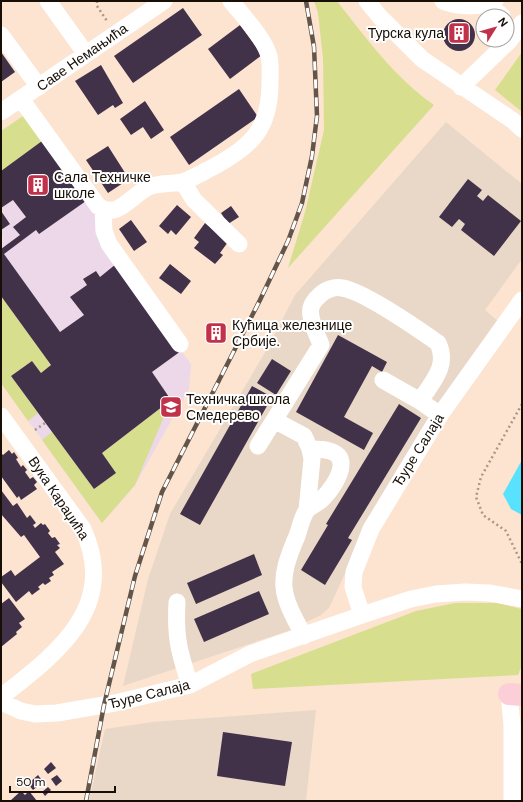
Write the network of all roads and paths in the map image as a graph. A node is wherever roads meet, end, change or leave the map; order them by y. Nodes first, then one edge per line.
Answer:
1 (48, 1) edge
2 (97, 1) edge
3 (164, 1) edge
4 (231, 1) edge
5 (367, 1) edge
6 (443, 1) edge
7 (491, 3) edge
8 (116, 34) junction
9 (1, 35) edge
10 (495, 48) edge
11 (86, 54) junction
12 (39, 87) junction
13 (461, 87) junction
14 (21, 99) junction
15 (1, 112) edge
16 (522, 129) edge
17 (183, 182) junction
18 (103, 210) junction
19 (239, 244) dead end
20 (522, 300) edge
21 (180, 344) dead end
22 (383, 380) dead end
23 (420, 401) junction
24 (522, 404) edge
25 (440, 415) junction
26 (1, 416) edge
27 (274, 420) junction
28 (45, 423) dead end
29 (35, 430) dead end
30 (258, 446) dead end
31 (310, 449) junction
32 (307, 510) junction
33 (522, 564) edge
34 (522, 599) edge
35 (177, 602) dead end
36 (362, 614) junction
37 (304, 636) junction
38 (190, 685) junction
39 (516, 694) edge
40 (1, 697) edge
41 (1, 702) edge
42 (512, 801) edge

1 - 11 street
2 - 8 path
3 - 8 street, Саве Немањића
4 - 17 street
5 - 13 street
6 - 7 street
8 - 11 street, Саве Немањића
9 - 12 street
10 - 13 street
11 - 12 street, Саве Немањића
12 - 14 street, Саве Немањића
13 - 16 street
14 - 15 street, Саве Немањића
14 - 18 street
17 - 18 street
17 - 19 street
18 - 21 street
20 - 25 street, Ђуре Салаја
22 - 23 street
23 - 25 street
23 - 27 street
24 - 33 path
25 - 36 street, Ђуре Салаја
26 - 40 street, Вука Караџића
27 - 30 street
27 - 31 street
28 - 29 path
31 - 32 street
31 - 32 street
32 - 37 street
34 - 36 street, Ђуре Салаја
35 - 38 street
36 - 37 street, Ђуре Салаја
37 - 38 street, Ђуре Салаја
38 - 41 street, Ђуре Салаја
39 - 42 street

